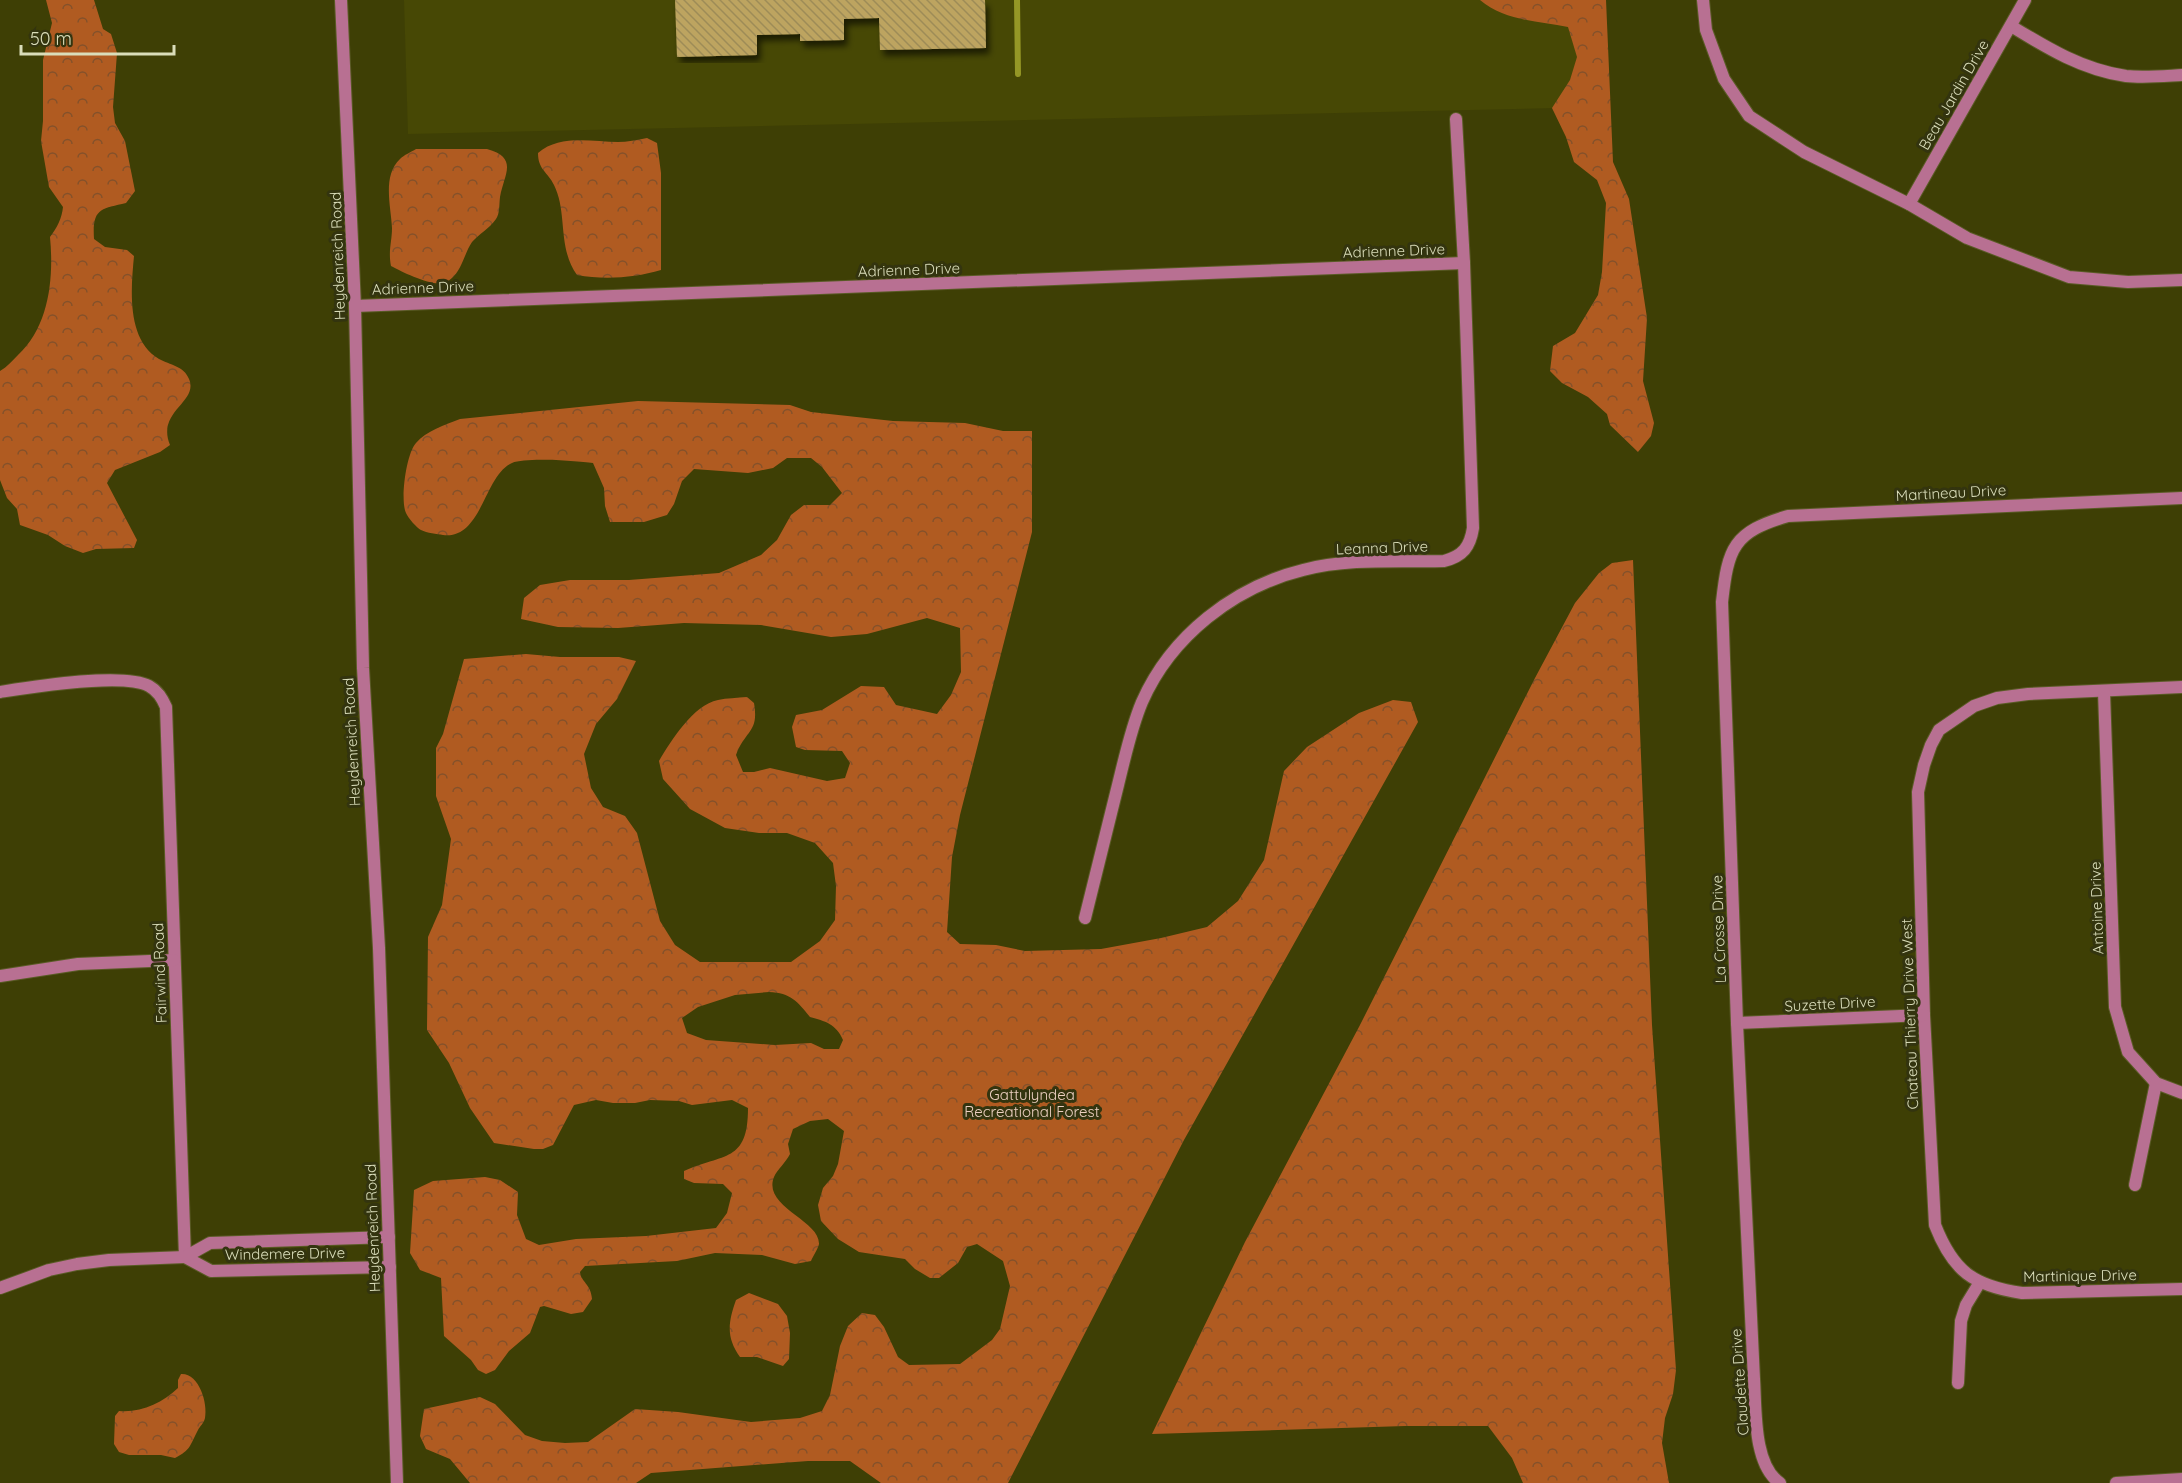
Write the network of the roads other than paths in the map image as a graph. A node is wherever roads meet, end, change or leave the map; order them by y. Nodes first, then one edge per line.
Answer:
1 (341, 0) edge
2 (1703, 0) edge
3 (2025, 0) edge
4 (2011, 26) junction
5 (2182, 75) edge
6 (1456, 119) dead end
7 (1909, 204) junction
8 (1464, 263) junction
9 (2182, 280) edge
10 (355, 306) junction
11 (2182, 498) edge
12 (1733, 550) joint
13 (2182, 687) edge
14 (0, 692) edge
15 (2104, 692) junction
16 (1085, 918) dead end
17 (174, 960) junction
18 (0, 976) edge
19 (1924, 1015) junction
20 (1737, 1023) junction
21 (2156, 1083) junction
22 (2182, 1093) edge
23 (2135, 1185) dead end
24 (389, 1236) junction
25 (185, 1257) junction
26 (390, 1267) junction
27 (1980, 1282) junction
28 (0, 1288) edge
29 (2182, 1289) edge
30 (1750, 1309) joint
31 (1958, 1383) dead end
32 (2182, 1479) edge
33 (397, 1483) edge
34 (1780, 1483) edge
35 (2116, 1483) edge

1 - 10 street, Heydenreich Road
2 - 7 street
3 - 4 street, Beau Jardin Drive
4 - 5 street
4 - 7 street, Beau Jardin Drive
6 - 8 street, Leanna Drive
7 - 9 street
8 - 10 street, Adrienne Drive
8 - 16 street, Leanna Drive
10 - 24 street, Heydenreich Road
11 - 12 street, Martineau Drive
12 - 20 street, La Crosse Drive
13 - 15 street
14 - 17 street, Fairwind Road
15 - 19 street, Chateau Thierry Drive West
15 - 21 street, Antoine Drive
17 - 18 street
17 - 25 street, Fairwind Road
19 - 20 street, Suzette Drive
19 - 27 street, Chateau Thierry Drive West
20 - 30 street, La Crosse Drive
21 - 22 street, Antoine Drive
21 - 23 street
24 - 25 street, Windemere Drive
24 - 26 street, Heydenreich Road
25 - 26 street, Windemere Drive
25 - 28 street, Windemere Drive
26 - 33 street, Heydenreich Road
27 - 29 street, Martinique Drive
27 - 31 street
30 - 34 street, Claudette Drive
32 - 35 street

